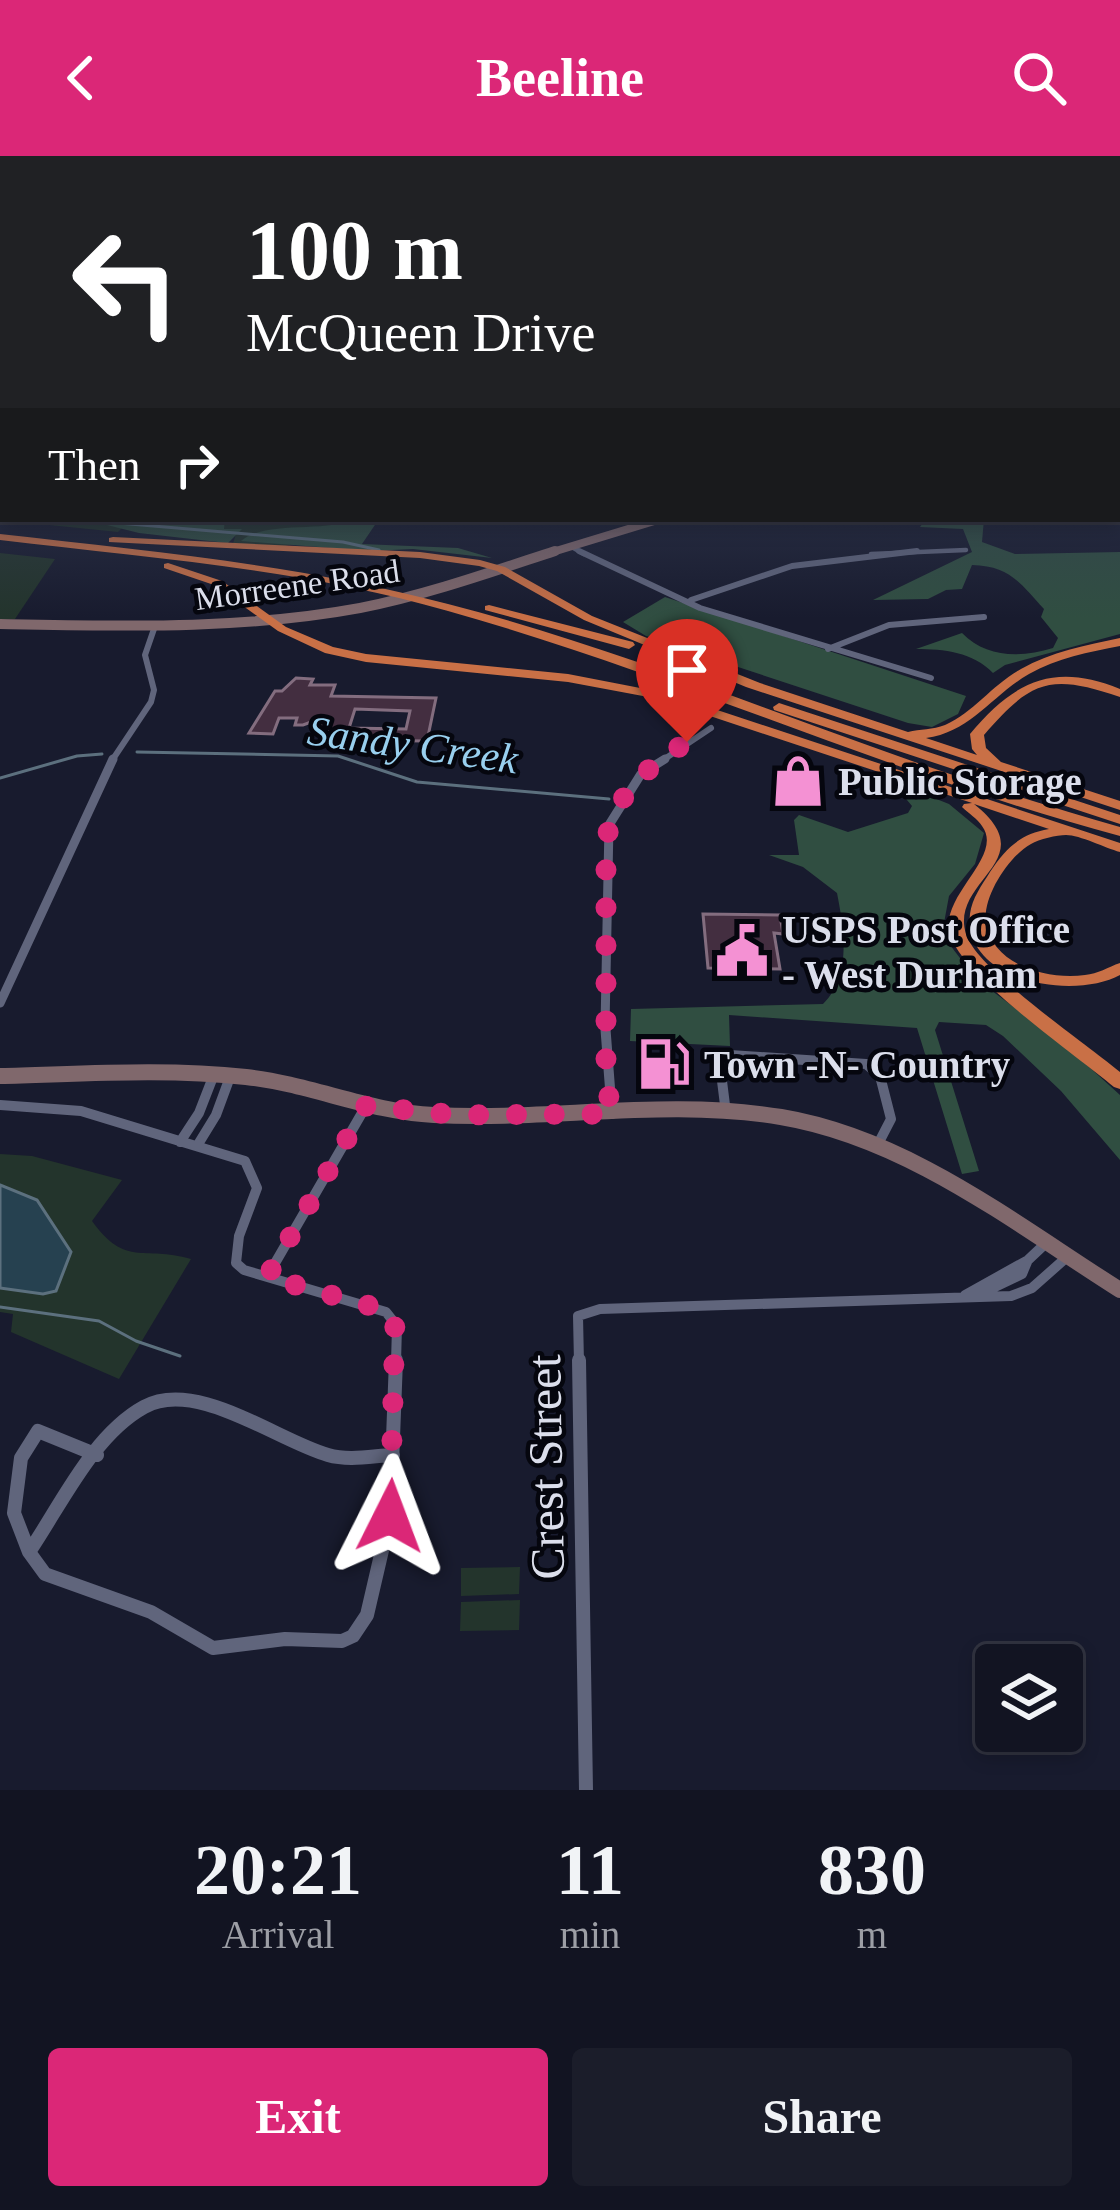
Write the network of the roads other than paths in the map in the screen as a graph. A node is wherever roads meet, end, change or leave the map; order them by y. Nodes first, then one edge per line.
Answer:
1 (631, 523) edge
2 (0, 534) edge
3 (64, 537) junction
4 (25, 540) junction
5 (570, 546) junction
6 (966, 550) dead end
7 (501, 568) junction
8 (689, 601) junction
9 (489, 608) junction
10 (984, 617) dead end
11 (272, 620) junction
12 (500, 622) junction
13 (0, 624) edge
14 (155, 626) junction
15 (1120, 642) edge
16 (828, 649) junction
17 (932, 678) dead end
18 (761, 688) junction
19 (1120, 693) edge
20 (724, 714) junction
21 (872, 726) junction
22 (711, 728) dead end
23 (1023, 777) junction
24 (928, 787) junction
25 (1120, 806) edge
26 (1120, 820) edge
27 (1120, 832) edge
28 (1112, 845) edge
29 (1120, 968) edge
30 (0, 1003) edge
31 (0, 1076) edge
32 (221, 1077) junction
33 (1120, 1082) edge
34 (0, 1105) edge
35 (366, 1106) junction
36 (726, 1113) junction
37 (612, 1114) junction
38 (181, 1142) junction
39 (197, 1146) junction
40 (877, 1146) junction
41 (1045, 1244) junction
42 (1067, 1257) junction
43 (267, 1277) junction
44 (1120, 1290) edge
45 (970, 1296) junction
46 (97, 1455) junction
47 (393, 1455) junction
48 (29, 1552) junction
49 (586, 1790) edge

1 - 5 street, Morreene Road
2 - 3 highway
2 - 4 highway
3 - 7 highway
3 - 9 highway
4 - 11 highway
4 - 12 highway
5 - 7 street, Morreene Road
5 - 8 street
6 - 8 street
7 - 11 street, Morreene Road
7 - 18 highway
8 - 16 street
9 - 18 highway
9 - 26 highway
10 - 16 street
11 - 14 street, Morreene Road
11 - 20 highway
12 - 20 highway
12 - 27 highway
13 - 14 street, Morreene Road
14 - 30 street
15 - 21 highway
16 - 17 street
18 - 21 highway
19 - 23 highway
20 - 24 highway
21 - 23 highway
22 - 37 street
23 - 25 highway
24 - 28 highway
24 - 33 highway
28 - 29 highway
31 - 32 street
32 - 35 street
32 - 38 street
32 - 39 street
34 - 38 street
35 - 37 street
35 - 43 street
36 - 37 street
36 - 40 street
36 - 40 street
38 - 39 street
39 - 43 street
40 - 41 street
41 - 42 street
41 - 45 street, Crest Street
42 - 44 street
42 - 45 street, Crest Street
43 - 47 street
45 - 49 street, Crest Street
46 - 47 street
46 - 48 street
46 - 48 street
47 - 48 street

